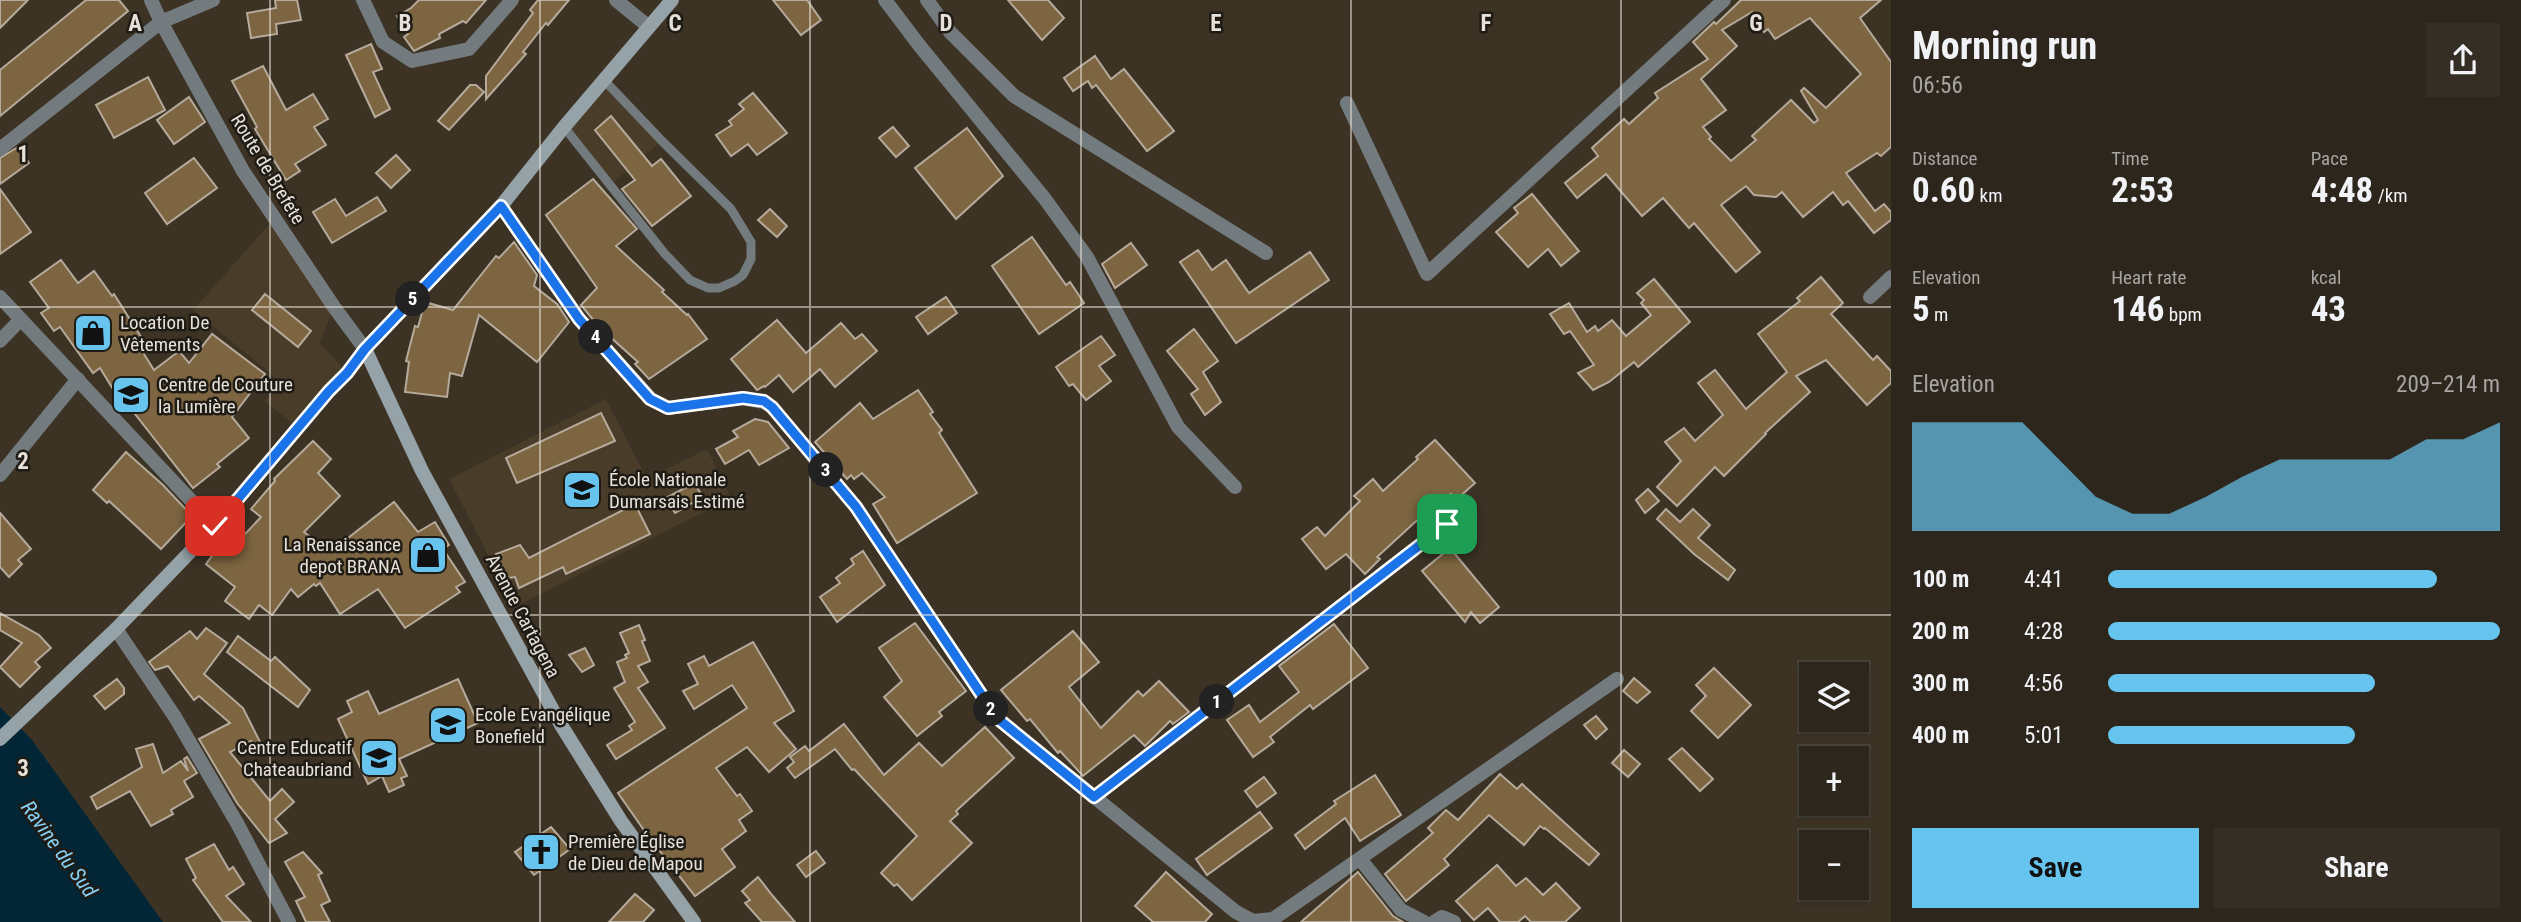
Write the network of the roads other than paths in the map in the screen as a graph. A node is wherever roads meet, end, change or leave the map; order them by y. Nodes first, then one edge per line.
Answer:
1 (151, 0) edge
2 (213, 0) edge
3 (363, 0) edge
4 (512, 0) edge
5 (616, 0) edge
6 (672, 0) edge
7 (885, 0) edge
8 (927, 0) edge
9 (1724, 0) edge
10 (161, 22) junction
11 (649, 27) junction
12 (604, 80) junction
13 (1347, 103) dead end
14 (564, 127) junction
15 (0, 149) edge
16 (501, 206) junction
17 (1266, 253) dead end
18 (1891, 277) edge
19 (0, 297) edge
20 (1870, 297) dead end
21 (20, 320) junction
22 (0, 341) edge
23 (365, 349) junction
24 (78, 379) junction
25 (0, 475) edge
26 (1235, 487) dead end
27 (1447, 524) dead end
28 (215, 526) junction
29 (116, 629) junction
30 (1617, 679) dead end
31 (0, 739) edge
32 (1094, 797) junction
33 (1360, 859) junction
34 (289, 922) edge
35 (694, 922) edge
36 (1424, 922) edge
37 (1434, 922) edge
38 (1454, 922) edge

1 - 10 street, Route de Brefete
2 - 10 street
3 - 4 street
5 - 11 street
6 - 11 main road
7 - 26 street
8 - 17 street
9 - 13 street
10 - 15 street
10 - 23 street, Route de Brefete
11 - 12 main road
12 - 14 main road
12 - 14 lane
14 - 16 main road
16 - 23 main road
16 - 32 street
18 - 20 street
19 - 21 street
21 - 22 street
21 - 24 street
23 - 28 main road
23 - 35 main road, Avenue Cartagena
24 - 25 street
24 - 28 street
27 - 32 street
28 - 29 main road
29 - 31 main road
29 - 34 street
30 - 33 street
32 - 33 street
33 - 36 street
37 - 38 street

